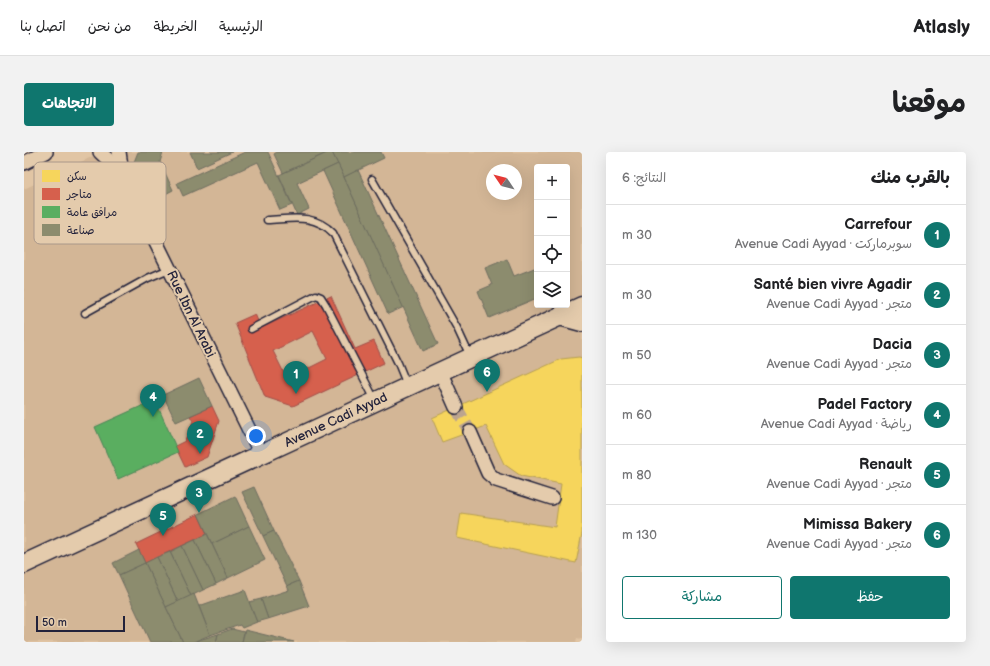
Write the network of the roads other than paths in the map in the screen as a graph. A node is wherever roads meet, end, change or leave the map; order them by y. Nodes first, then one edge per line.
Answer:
1 (46, 152) edge
2 (100, 152) edge
3 (119, 152) edge
4 (110, 162) edge
5 (120, 162) edge
6 (24, 163) edge
7 (372, 180) dead end
8 (267, 220) dead end
9 (157, 244) edge
10 (169, 269) junction
11 (582, 306) edge
12 (85, 313) dead end
13 (560, 316) junction
14 (582, 322) edge
15 (251, 328) dead end
16 (471, 357) junction
17 (440, 372) junction
18 (408, 386) junction
19 (375, 401) junction
20 (456, 407) tunnel mouth
21 (470, 432) tunnel mouth
22 (261, 454) junction
23 (552, 498) dead end
24 (24, 564) edge

1 - 6 street
2 - 4 street, Rue Ibn Al Arabi
3 - 5 street, Rue Ibn Al Arabi
7 - 16 lane
8 - 18 lane
9 - 10 street, Rue Ibn Al Arabi
10 - 12 lane
10 - 22 street, Rue Ibn Al Arabi
11 - 13 main road, Avenue Cadi Ayyad
13 - 14 main road
13 - 16 main road, Avenue Cadi Ayyad
15 - 19 lane
16 - 17 main road, Avenue Cadi Ayyad
17 - 18 main road, Avenue Cadi Ayyad
17 - 20 street
18 - 19 main road, Avenue Cadi Ayyad
19 - 22 main road, Avenue Cadi Ayyad
21 - 23 street
22 - 24 main road, Avenue Cadi Ayyad

